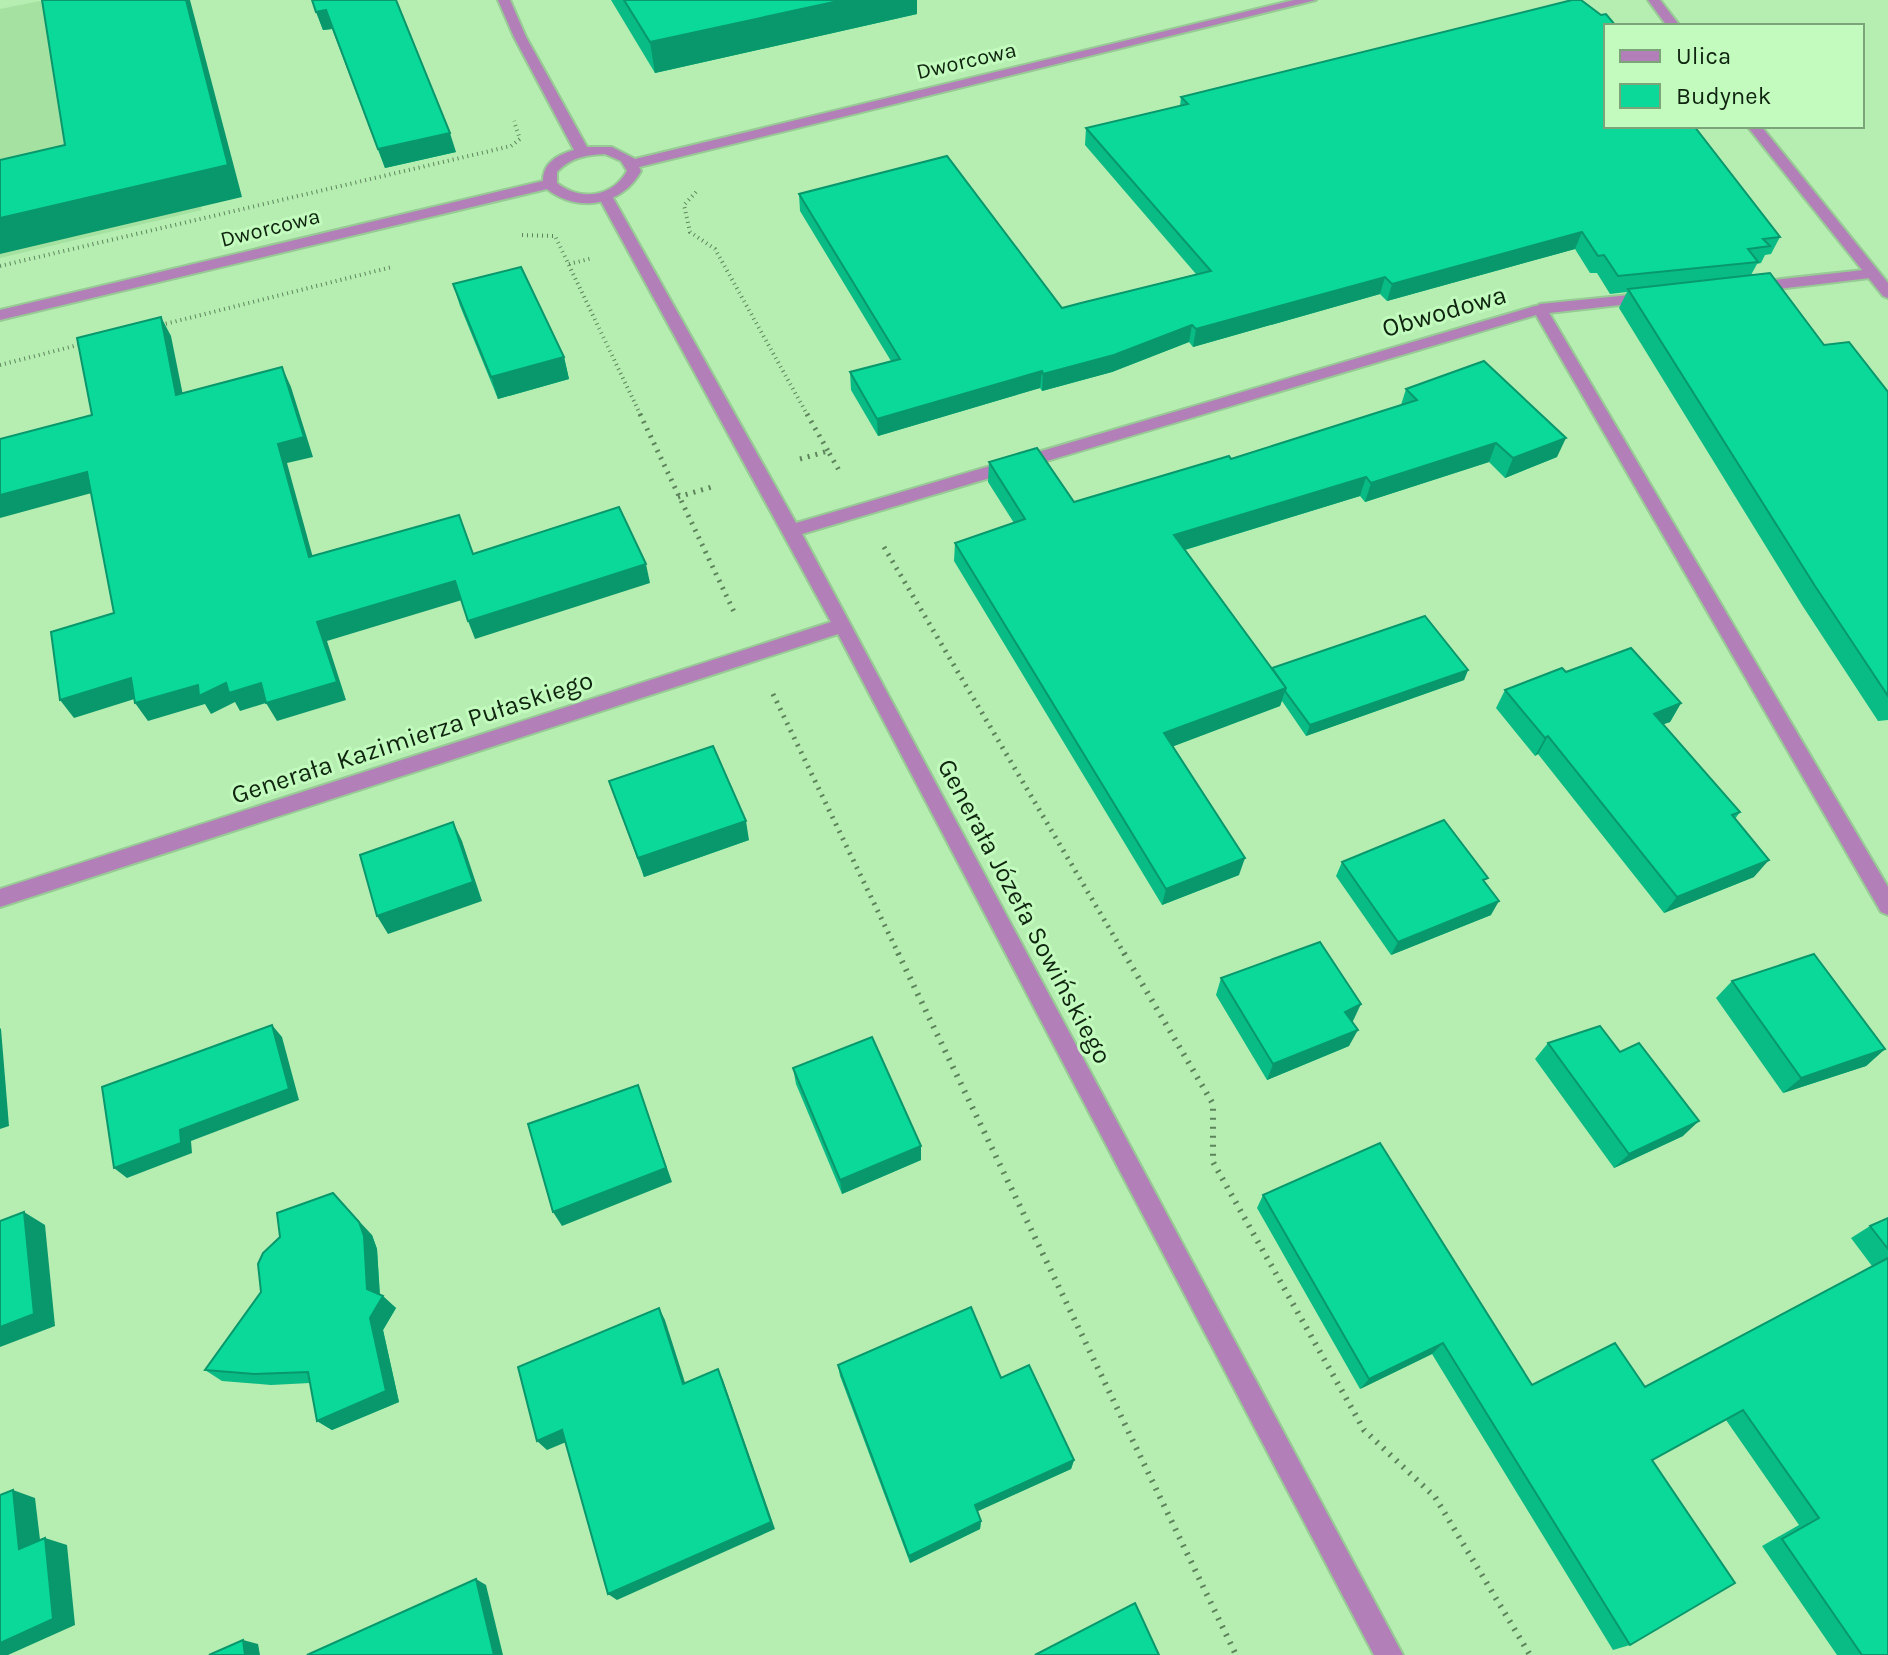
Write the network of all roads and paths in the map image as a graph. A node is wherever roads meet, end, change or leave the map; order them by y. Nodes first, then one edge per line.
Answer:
1 (504, 0) edge
2 (1310, 0) edge
3 (1654, 0) edge
4 (1672, 24) edge
5 (512, 115) dead end
6 (1756, 128) edge
7 (582, 151) junction
8 (632, 164) junction
9 (550, 184) junction
10 (605, 196) junction
11 (690, 232) dead end
12 (511, 237) dead end
13 (0, 266) edge
14 (393, 267) dead end
15 (1873, 274) junction
16 (1731, 289) edge
17 (1888, 293) edge
18 (1667, 296) edge
19 (1540, 309) junction
20 (0, 315) edge
21 (151, 327) edge
22 (91, 342) edge
23 (0, 365) edge
24 (828, 451) junction
25 (760, 472) junction
26 (678, 497) junction
27 (862, 510) junction
28 (792, 531) junction
29 (739, 623) dead end
30 (841, 626) junction
31 (771, 689) dead end
32 (0, 898) edge
33 (1888, 906) edge
34 (1236, 1655) edge
35 (1389, 1655) edge
36 (1530, 1655) edge

1 - 7 street
2 - 8 street, Dworcowa
3 - 4 street
5 - 13 path
6 - 15 street
7 - 8 street
7 - 9 street
8 - 10 street
9 - 10 street
9 - 20 street, Dworcowa
10 - 25 street, Generała Józefa Sowińskiego
11 - 24 path
12 - 26 path
14 - 21 path
15 - 16 street
15 - 17 street
18 - 19 street
19 - 27 street, Obwodowa
19 - 33 street, Obwodowa
22 - 23 path
24 - 25 path
24 - 27 path
25 - 26 path
25 - 28 street, Generała Józefa Sowińskiego
26 - 29 path
27 - 28 street, Obwodowa
27 - 36 path
28 - 30 street, Generała Józefa Sowińskiego
30 - 32 street, Generała Kazimierza Pułaskiego
30 - 35 street, Generała Józefa Sowińskiego
31 - 34 path

